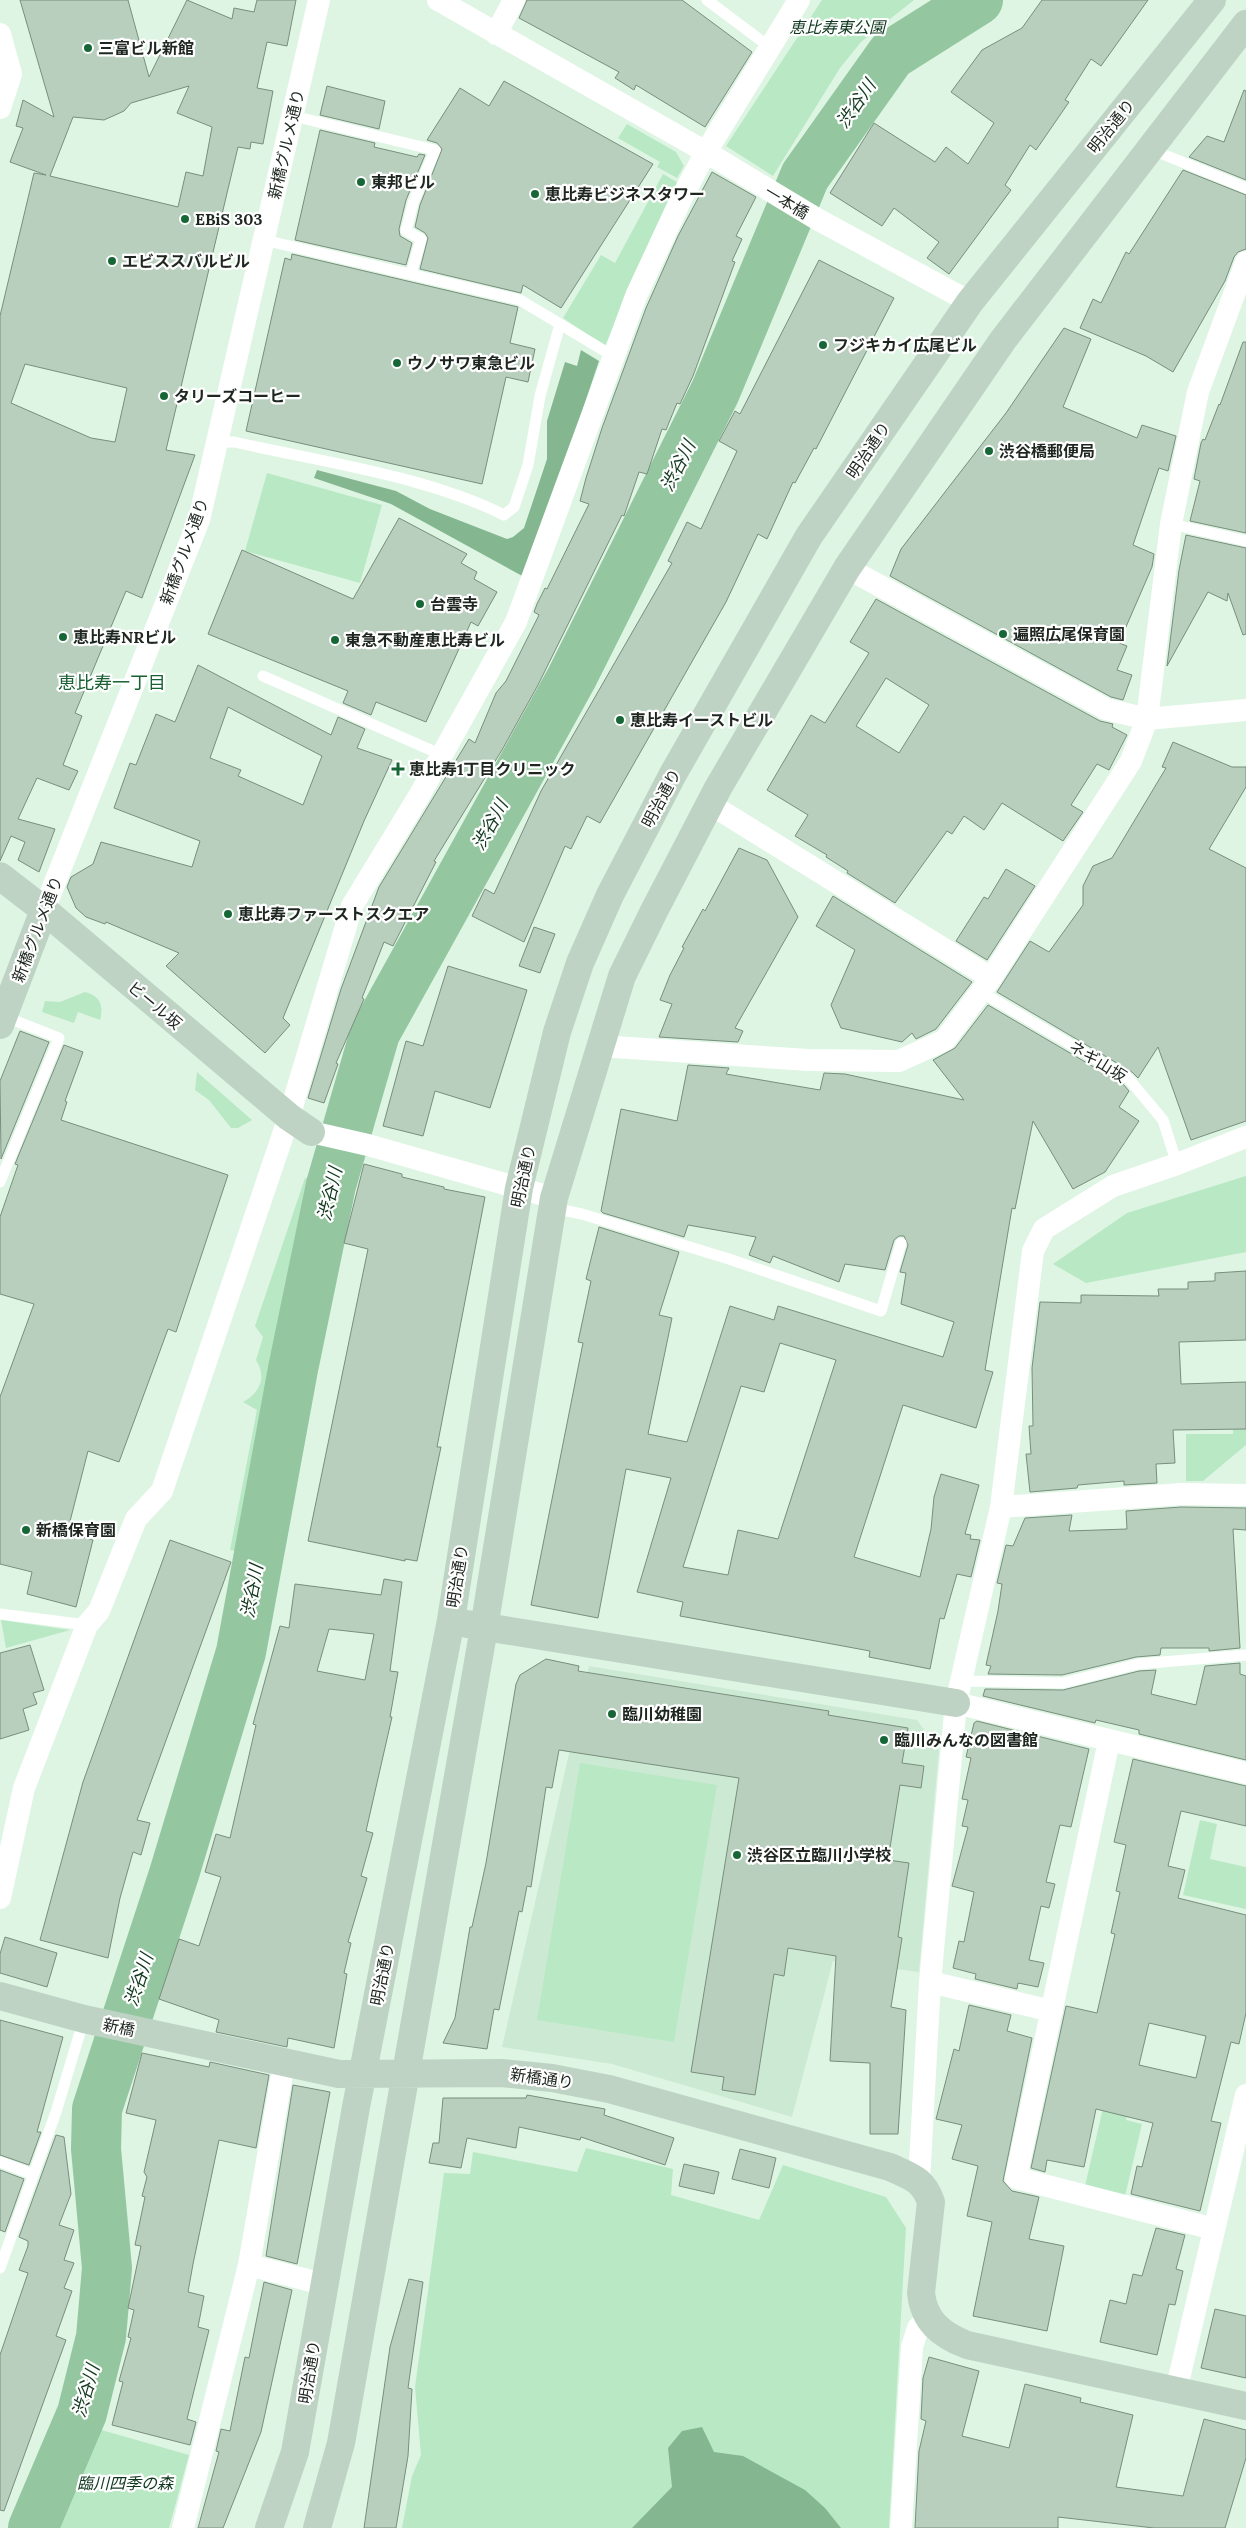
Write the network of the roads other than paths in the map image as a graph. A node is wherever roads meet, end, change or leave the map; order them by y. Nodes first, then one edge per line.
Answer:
1 (319, 0) edge
2 (438, 0) edge
3 (514, 0) edge
4 (707, 0) edge
5 (799, 0) edge
6 (1212, 0) edge
7 (1246, 24) edge
8 (0, 34) edge
9 (496, 34) junction
10 (770, 48) junction
11 (0, 108) edge
12 (293, 116) junction
13 (1148, 149) junction
14 (706, 152) junction
15 (1246, 188) edge
16 (264, 240) junction
17 (1246, 262) edge
18 (411, 274) junction
19 (970, 302) junction
20 (560, 324) junction
21 (613, 356) junction
22 (217, 442) junction
23 (1171, 524) junction
24 (1246, 541) edge
25 (847, 568) junction
26 (263, 676) dead end
27 (1246, 710) edge
28 (1147, 719) junction
29 (442, 755) junction
30 (710, 804) junction
31 (0, 876) edge
32 (44, 910) junction
33 (986, 985) junction
34 (2, 1020) edge
35 (600, 1046) junction
36 (289, 1117) junction
37 (311, 1132) joint
38 (1246, 1137) edge
39 (1177, 1164) junction
40 (0, 1182) edge
41 (519, 1188) junction
42 (554, 1203) junction
43 (901, 1243) dead end
44 (1246, 1495) edge
45 (1001, 1507) junction
46 (0, 1614) edge
47 (451, 1620) junction
48 (87, 1625) junction
49 (484, 1628) junction
50 (1246, 1655) edge
51 (959, 1692) junction
52 (1109, 1741) junction
53 (1246, 1774) edge
54 (0, 1898) edge
55 (930, 1982) junction
56 (0, 1996) edge
57 (1052, 2011) junction
58 (84, 2019) junction
59 (154, 2034) joint
60 (284, 2064) junction
61 (363, 2074) junction
62 (406, 2075) junction
63 (1246, 2095) edge
64 (0, 2162) edge
65 (32, 2174) junction
66 (920, 2181) junction
67 (1214, 2229) junction
68 (249, 2265) junction
69 (0, 2268) edge
70 (323, 2284) junction
71 (928, 2318) junction
72 (1176, 2391) junction
73 (1246, 2406) edge
74 (183, 2528) edge
75 (269, 2528) edge
76 (317, 2528) edge
77 (901, 2528) edge

1 - 12 street, 新橋グルメ通り
2 - 9 street, 一本橋
3 - 9 street
4 - 10 lane
5 - 10 street
6 - 19 main road, 明治通り
7 - 13 main road
8 - 11 street
9 - 14 street, 一本橋
10 - 14 street
12 - 16 street, 新橋グルメ通り
12 - 18 lane
13 - 15 lane
13 - 25 main road
14 - 19 street, 一本橋
14 - 21 street
16 - 18 lane
16 - 22 street, 新橋グルメ通り
17 - 23 street
18 - 20 lane
19 - 41 main road, 明治通り
20 - 21 lane
20 - 22 lane
21 - 29 street
22 - 32 street, 新橋グルメ通り
23 - 24 lane
23 - 28 street
25 - 28 street
25 - 30 main road
26 - 29 lane
27 - 28 street
28 - 33 street
29 - 36 street
30 - 33 street
30 - 35 main road
31 - 32 main road, ビール坂
32 - 34 main road, 新橋グルメ通り
32 - 36 main road, ビール坂
33 - 35 street
33 - 39 lane, ネギ山坂
34 - 40 lane
35 - 42 main road
36 - 37 main road, ビール坂
36 - 48 street
37 - 41 street
38 - 39 street
39 - 45 street
41 - 42 street
41 - 47 main road, 明治通り
42 - 43 lane
42 - 49 main road
44 - 45 street
45 - 51 street
46 - 48 lane
47 - 49 main road
47 - 61 main road, 明治通り
48 - 54 street
49 - 51 main road
49 - 62 main road
50 - 51 lane
51 - 52 street
51 - 55 street
52 - 53 street
52 - 57 street
55 - 57 street
55 - 66 street
56 - 58 main road
57 - 67 street
58 - 59 main road, 新橋
58 - 65 lane
59 - 60 main road, 新橋通り
60 - 61 main road, 新橋通り
60 - 68 street
61 - 62 main road, 新橋通り
61 - 70 main road, 明治通り
62 - 66 main road, 新橋通り
62 - 76 main road
63 - 67 street
64 - 65 lane
65 - 69 lane
66 - 71 main road
67 - 72 street
68 - 70 street
68 - 74 street
70 - 75 main road, 明治通り
71 - 72 main road
71 - 77 street
72 - 73 main road

